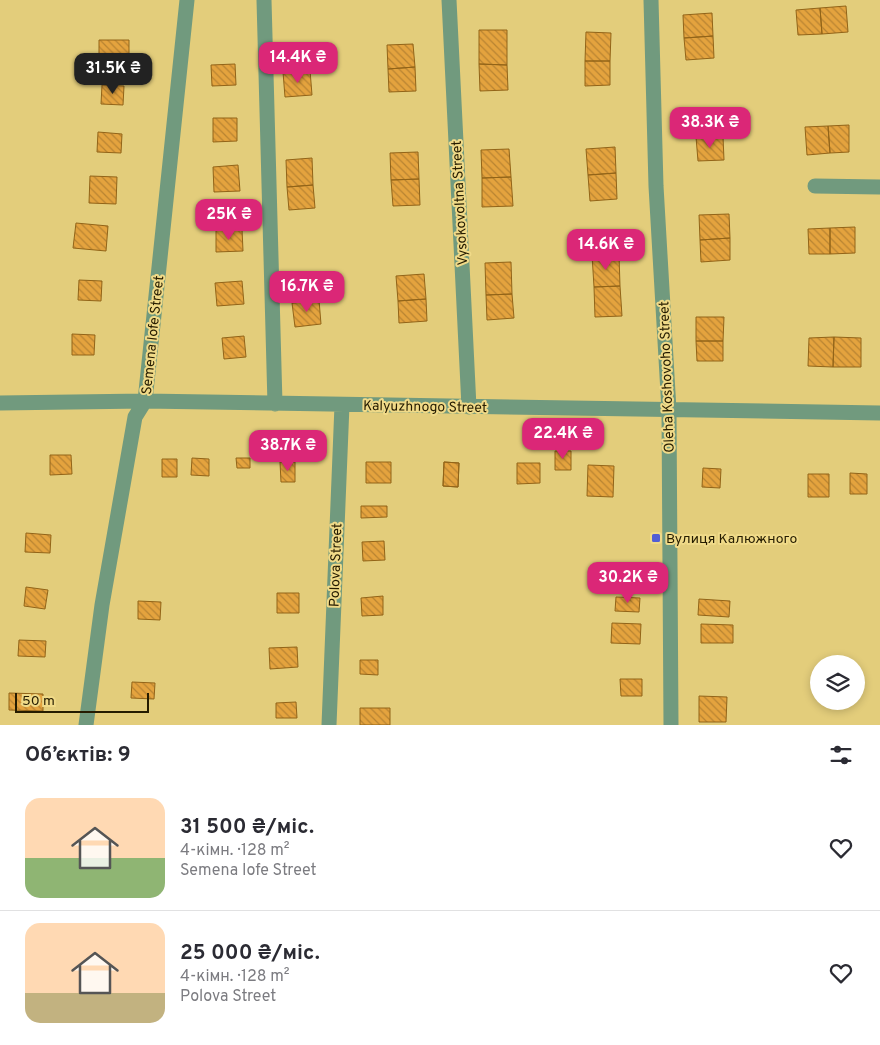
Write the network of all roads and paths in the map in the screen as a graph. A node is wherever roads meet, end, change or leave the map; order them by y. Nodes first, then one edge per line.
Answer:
1 (187, 0) edge
2 (264, 0) edge
3 (449, 0) edge
4 (651, 0) edge
5 (815, 186) dead end
6 (880, 187) edge
7 (146, 401) junction
8 (0, 403) edge
9 (275, 404) junction
10 (342, 405) junction
11 (469, 407) junction
12 (670, 410) junction
13 (880, 413) edge
14 (86, 725) edge
15 (329, 725) edge
16 (671, 725) edge

1 - 7 street, Semena Iofe Street
2 - 9 street
3 - 11 street, Vysokovoltna Street
4 - 12 street, Oleha Koshovoho Street
5 - 6 street
7 - 8 street, Kalyuzhnogo Street
7 - 9 street, Kalyuzhnogo Street
7 - 14 street, Semena Iofe Street
9 - 10 street, Kalyuzhnogo Street
10 - 11 street, Kalyuzhnogo Street
10 - 15 street, Polova Street
11 - 12 street, Kalyuzhnogo Street
12 - 13 street, Kalyuzhnogo Street
12 - 16 street, Oleha Koshovoho Street

